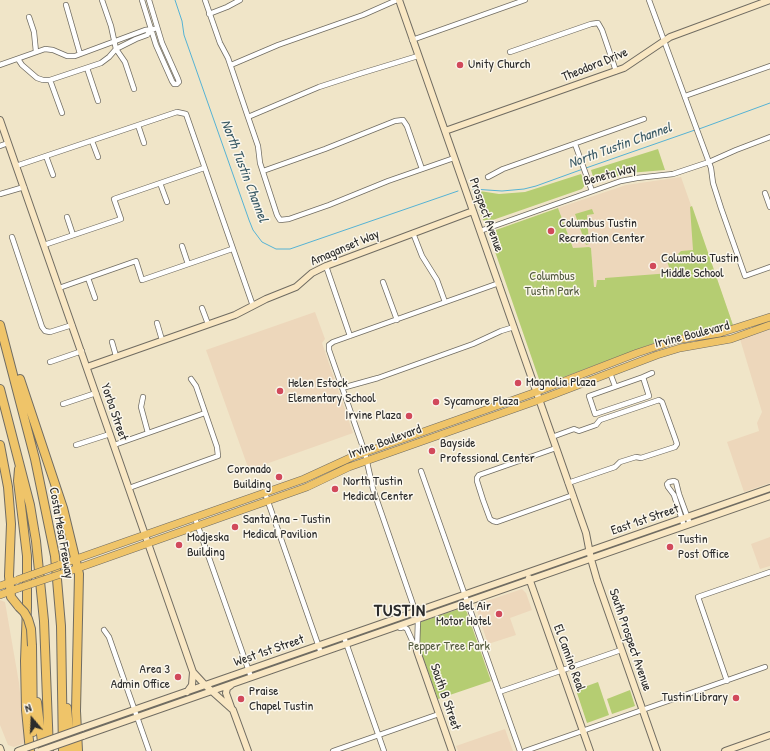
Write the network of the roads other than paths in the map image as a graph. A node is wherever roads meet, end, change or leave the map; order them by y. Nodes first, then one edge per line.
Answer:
1 (102, 0) edge
2 (142, 0) edge
3 (149, 0) edge
4 (205, 0) edge
5 (240, 0) edge
6 (398, 0) edge
7 (525, 0) edge
8 (649, 0) edge
9 (770, 0) edge
10 (66, 5) dead end
11 (152, 11) junction
12 (146, 13) junction
13 (210, 14) junction
14 (29, 17) dead end
15 (157, 28) junction
16 (151, 30) junction
17 (412, 40) junction
18 (114, 41) junction
19 (663, 41) junction
20 (116, 49) junction
21 (36, 52) junction
22 (510, 52) dead end
23 (80, 54) junction
24 (418, 56) junction
25 (18, 59) junction
26 (0, 65) edge
27 (231, 66) junction
28 (770, 66) edge
29 (87, 68) junction
30 (616, 71) junction
31 (50, 80) junction
32 (134, 89) dead end
33 (685, 96) junction
34 (98, 102) dead end
35 (62, 113) dead end
36 (248, 116) junction
37 (644, 119) dead end
38 (0, 120) edge
39 (138, 125) junction
40 (445, 131) junction
41 (770, 137) edge
42 (92, 141) junction
43 (8, 143) junction
44 (144, 143) dead end
45 (575, 144) junction
46 (0, 146) edge
47 (46, 156) junction
48 (98, 157) dead end
49 (454, 158) junction
50 (709, 162) junction
51 (16, 166) junction
52 (204, 168) junction
53 (422, 169) junction
54 (262, 171) junction
55 (53, 175) dead end
56 (488, 177) dead end
57 (160, 183) junction
58 (24, 187) junction
59 (592, 191) junction
60 (765, 193) dead end
61 (0, 194) edge
62 (167, 202) dead end
63 (770, 207) edge
64 (473, 211) junction
65 (67, 217) dead end
66 (480, 230) junction
67 (413, 233) junction
68 (73, 235) junction
69 (12, 237) dead end
70 (44, 245) junction
71 (182, 246) dead end
72 (232, 250) junction
73 (188, 264) junction
74 (326, 266) junction
75 (770, 267) edge
76 (88, 278) junction
77 (383, 282) dead end
78 (498, 283) junction
79 (59, 288) junction
80 (95, 298) dead end
81 (445, 302) junction
82 (253, 306) junction
83 (202, 308) dead end
84 (770, 317) edge
85 (397, 320) junction
86 (157, 323) dead end
87 (752, 323) junction
88 (208, 324) junction
89 (770, 324) edge
90 (72, 325) junction
91 (514, 327) junction
92 (1, 328) edge
93 (745, 334) junction
94 (350, 336) junction
95 (162, 340) junction
96 (112, 342) dead end
97 (660, 346) junction
98 (82, 352) junction
99 (116, 356) junction
100 (652, 357) junction
101 (617, 361) junction
102 (50, 362) dead end
103 (87, 367) junction
104 (610, 373) junction
105 (652, 374) dead end
106 (643, 377) junction
107 (191, 378) dead end
108 (615, 386) junction
109 (342, 388) junction
110 (0, 389) edge
111 (536, 392) junction
112 (96, 393) junction
113 (143, 397) dead end
114 (539, 400) junction
115 (62, 404) dead end
116 (205, 413) junction
117 (431, 429) junction
118 (148, 433) junction
119 (110, 434) junction
120 (434, 437) junction
121 (552, 437) junction
122 (0, 444) edge
123 (76, 445) dead end
124 (114, 445) junction
125 (556, 448) junction
126 (365, 453) junction
127 (367, 460) junction
128 (20, 462) junction
129 (422, 471) dead end
130 (568, 483) junction
131 (129, 488) junction
132 (770, 488) edge
133 (265, 493) junction
134 (573, 495) junction
135 (770, 496) edge
136 (268, 501) junction
137 (684, 517) junction
138 (195, 518) junction
139 (687, 525) junction
140 (197, 526) junction
141 (146, 535) junction
142 (148, 543) junction
143 (590, 551) junction
144 (590, 559) junction
145 (77, 564) junction
146 (527, 572) junction
147 (770, 572) edge
148 (530, 580) junction
149 (14, 581) junction
150 (0, 586) edge
151 (11, 591) junction
152 (465, 594) junction
153 (0, 595) edge
154 (467, 602) junction
155 (415, 612) junction
156 (418, 619) junction
157 (60, 626) junction
158 (104, 630) dead end
159 (384, 631) junction
160 (344, 637) junction
161 (347, 644) junction
162 (319, 646) junction
163 (32, 650) junction
164 (621, 650) junction
165 (417, 651) junction
166 (321, 653) junction
167 (765, 668) dead end
168 (248, 670) junction
169 (562, 671) junction
170 (193, 672) junction
171 (251, 677) junction
172 (727, 681) junction
173 (233, 683) junction
174 (205, 686) junction
175 (211, 691) junction
176 (187, 692) junction
177 (499, 692) junction
178 (231, 709) junction
179 (134, 710) junction
180 (643, 710) junction
181 (439, 714) junction
182 (137, 717) junction
183 (583, 731) junction
184 (378, 735) junction
185 (770, 735) edge
186 (29, 750) edge
187 (18, 751) edge
188 (42, 751) edge
189 (49, 751) edge
190 (63, 751) edge
191 (70, 751) edge
192 (78, 751) edge
193 (149, 751) edge
194 (248, 751) edge
195 (333, 751) edge
196 (384, 751) edge
197 (452, 751) edge
198 (520, 751) edge
199 (526, 751) edge
200 (590, 751) edge
201 (657, 751) edge
202 (725, 751) edge

1 - 18 street
2 - 12 street
3 - 11 street
4 - 13 street
5 - 13 street
6 - 17 main road, Prospect Avenue
6 - 27 street
7 - 17 street
8 - 19 street
9 - 19 main road, Theodora Drive
10 - 23 street
11 - 12 street
11 - 15 street
12 - 16 street
13 - 27 street
14 - 21 street
15 - 16 street
15 - 16 street
16 - 18 street
16 - 20 street
17 - 24 main road, Prospect Avenue
18 - 20 street
18 - 23 street
19 - 30 main road, Theodora Drive
19 - 33 street
20 - 29 street
20 - 32 street
21 - 23 street
21 - 25 street
22 - 30 street
24 - 36 street
24 - 40 main road, Prospect Avenue
25 - 26 street
25 - 31 street
27 - 36 street
28 - 33 street
29 - 31 street
29 - 34 street
30 - 40 main road, Theodora Drive
31 - 35 street
33 - 50 street
36 - 54 street
37 - 45 street
38 - 43 main road, Yorba Street
39 - 42 street
39 - 44 street
39 - 52 street
40 - 49 main road, Prospect Avenue
41 - 50 street, Beneta Way
42 - 47 street
42 - 48 street
43 - 46 street
43 - 51 main road, Yorba Street
45 - 56 street
45 - 59 street
47 - 51 street
47 - 55 street
49 - 53 street
49 - 64 main road, Prospect Avenue
50 - 59 street, Beneta Way
50 - 75 street
51 - 58 main road, Yorba Street
52 - 57 street
52 - 72 street
53 - 54 street
53 - 54 street
57 - 62 street
57 - 68 street
58 - 61 street
58 - 70 main road, Yorba Street
59 - 66 street, Beneta Way
60 - 63 street
64 - 66 main road, Prospect Avenue
64 - 67 main road, Amaganset Way
65 - 68 street
66 - 78 main road, Prospect Avenue
67 - 74 main road, Amaganset Way
67 - 81 street
68 - 70 street
69 - 90 street
70 - 79 main road, Yorba Street
71 - 73 street
72 - 73 street
72 - 82 street
73 - 76 street
74 - 82 main road, Amaganset Way
74 - 94 street
76 - 79 street
76 - 80 street
77 - 85 street
78 - 81 street
78 - 91 main road, Prospect Avenue
79 - 90 main road, Yorba Street
81 - 85 street
82 - 88 main road, Amaganset Way
83 - 88 street
84 - 87 main road, Irvine Boulevard
85 - 94 street
86 - 95 street
87 - 93 main road
87 - 97 main road, Irvine Boulevard
88 - 95 main road, Amaganset Way
89 - 93 main road, Irvine Boulevard
90 - 98 main road, Yorba Street
91 - 109 street
91 - 111 main road, Prospect Avenue
92 - 145 highway
92 - 157 highway, Costa Mesa Freeway
93 - 100 main road, Irvine Boulevard
94 - 109 street
95 - 99 main road, Amaganset Way
96 - 99 street
97 - 100 main road
97 - 101 main road, Irvine Boulevard
98 - 102 street
98 - 103 main road, Yorba Street
99 - 103 main road, Amaganset Way
100 - 104 main road, Irvine Boulevard
101 - 104 main road
101 - 111 main road, Irvine Boulevard
103 - 112 main road, Yorba Street
104 - 108 street
104 - 114 main road, Irvine Boulevard
105 - 106 street
106 - 108 street
106 - 108 street
107 - 116 street
109 - 126 street
110 - 128 highway, Costa Mesa Freeway
111 - 114 main road, Prospect Avenue
111 - 117 main road, Irvine Boulevard
112 - 115 street
112 - 119 main road, Yorba Street
113 - 118 street
114 - 120 main road, Irvine Boulevard
114 - 121 main road, Prospect Avenue
116 - 118 street
116 - 131 street
117 - 120 main road
117 - 126 main road, Irvine Boulevard
118 - 124 street
119 - 123 street
119 - 124 main road, Yorba Street
120 - 127 main road, Irvine Boulevard
121 - 125 main road, Prospect Avenue
121 - 130 street
122 - 149 highway
124 - 131 main road, Yorba Street
125 - 130 main road, Prospect Avenue
125 - 134 street
126 - 127 street
126 - 133 main road, Irvine Boulevard
127 - 136 main road, Irvine Boulevard
127 - 155 street
128 - 186 highway
128 - 189 highway, Costa Mesa Freeway
129 - 152 street
130 - 134 main road, Prospect Avenue
131 - 141 main road, Yorba Street
132 - 137 main road, East 1st Street
133 - 136 street
133 - 138 main road, Irvine Boulevard
134 - 143 main road, South Prospect Avenue
135 - 139 main road, East 1st Street
136 - 140 main road, Irvine Boulevard
136 - 162 street
137 - 137 street
137 - 139 street
137 - 143 main road, East 1st Street
138 - 140 street
138 - 141 main road, Irvine Boulevard
139 - 144 main road, East 1st Street
140 - 142 main road, Irvine Boulevard
140 - 168 street
141 - 142 main road, Yorba Street
141 - 145 main road, Irvine Boulevard
142 - 145 main road, Irvine Boulevard
142 - 170 main road, Yorba Street
143 - 144 main road, South Prospect Avenue
143 - 146 main road, East 1st Street
144 - 148 main road, East 1st Street
144 - 164 main road, South Prospect Avenue
145 - 149 main road, bridge
145 - 151 main road, Irvine Boulevard, bridge
145 - 192 highway
146 - 148 main road, El Camino Real
146 - 152 main road, West 1st Street
147 - 172 street
148 - 154 main road, West 1st Street
148 - 169 main road, El Camino Real
149 - 150 main road
149 - 151 highway
151 - 153 main road, Irvine Boulevard
151 - 163 highway, bridge
152 - 154 street
152 - 155 main road, West 1st Street
154 - 156 main road, West 1st Street
154 - 177 street
155 - 156 street
155 - 160 main road, West 1st Street
156 - 159 main road, West 1st Street
156 - 165 street, South B Street
157 - 190 highway, Costa Mesa Freeway
157 - 191 highway
158 - 179 street
159 - 161 main road, West 1st Street
159 - 165 street, South B Street
160 - 161 street
160 - 162 main road, West 1st Street
161 - 166 main road, West 1st Street
161 - 184 street
162 - 166 street
162 - 168 main road, West 1st Street
163 - 186 highway
163 - 188 highway
164 - 169 street
164 - 180 main road, South Prospect Avenue
165 - 181 main road, South B Street
166 - 171 main road, West 1st Street
167 - 172 street
168 - 171 street
168 - 174 main road, West 1st Street
169 - 177 street
169 - 183 main road, El Camino Real
170 - 174 main road, Yorba Street
170 - 176 main road
171 - 173 main road, West 1st Street
172 - 180 street
173 - 175 main road, West 1st Street
173 - 178 main road
174 - 175 main road, Yorba Street
174 - 176 main road, West 1st Street
175 - 178 main road, Yorba Street
175 - 182 main road, West 1st Street
176 - 179 main road, West 1st Street
177 - 198 street
178 - 194 main road
179 - 182 street
179 - 186 main road, West 1st Street, bridge
180 - 183 street
180 - 201 main road, South Prospect Avenue
181 - 184 street
181 - 197 main road, South B Street
182 - 188 main road, West 1st Street, bridge
182 - 193 street
183 - 199 street
183 - 200 main road, El Camino Real
184 - 195 street
184 - 196 street
185 - 202 main road
186 - 187 main road, West 1st Street

